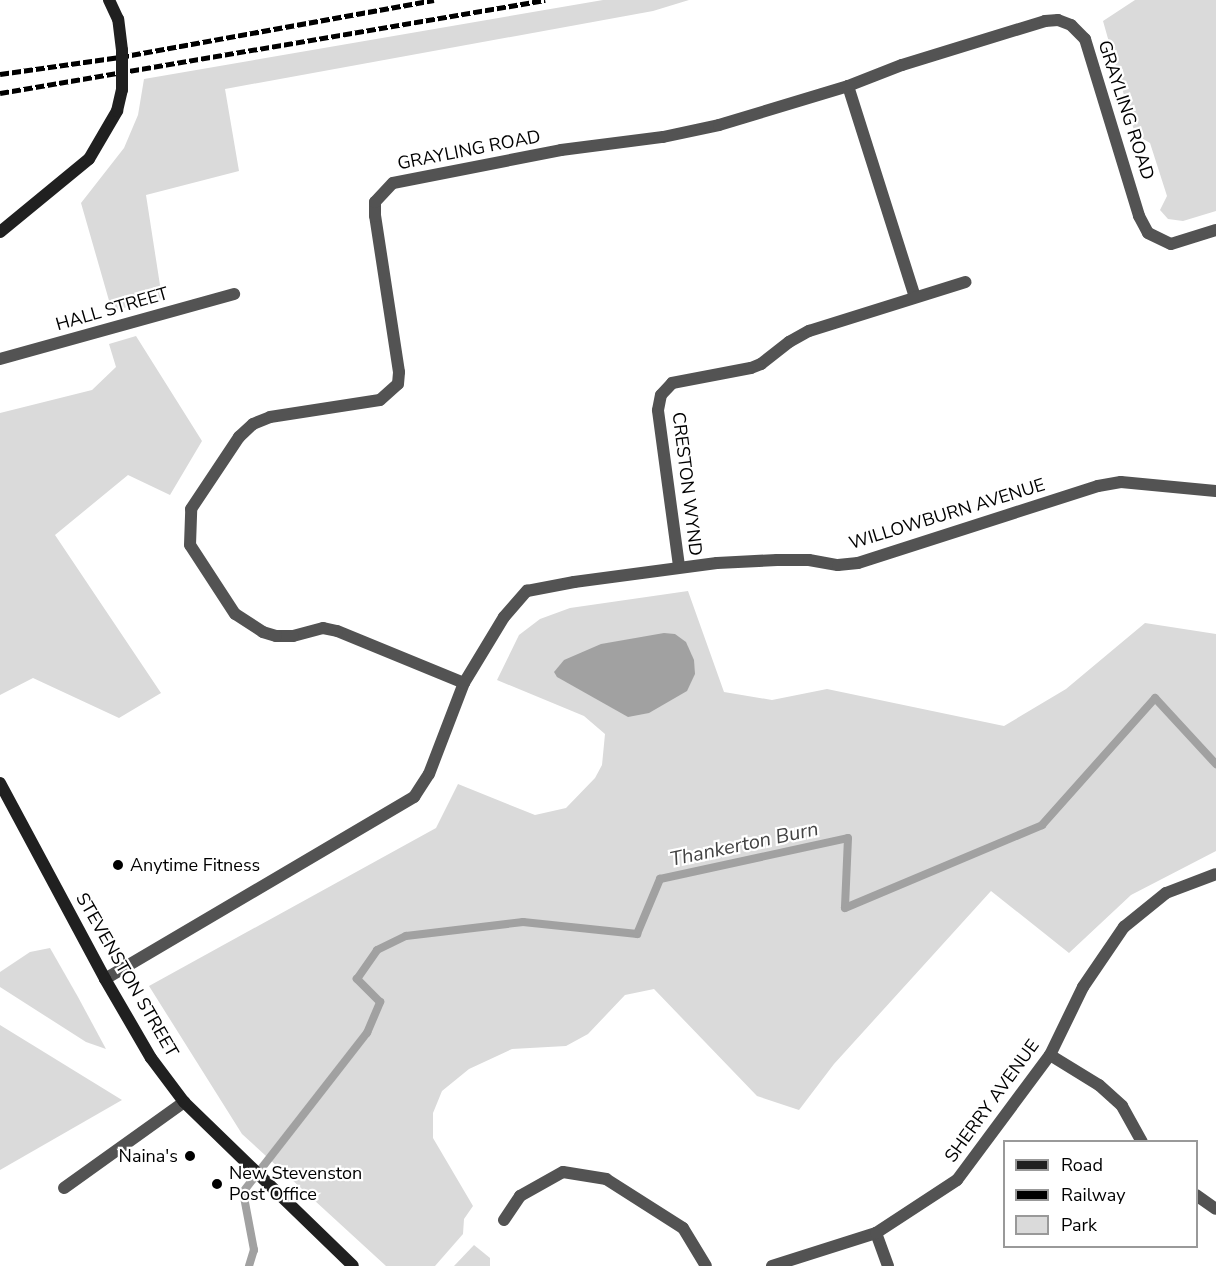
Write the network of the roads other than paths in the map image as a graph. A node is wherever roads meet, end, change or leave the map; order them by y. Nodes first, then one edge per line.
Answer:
1 (109, 0) edge
2 (848, 86) junction
3 (1216, 230) edge
4 (0, 232) edge
5 (965, 282) dead end
6 (234, 294) dead end
7 (915, 297) junction
8 (0, 359) edge
9 (1216, 491) edge
10 (679, 566) junction
11 (464, 683) junction
12 (0, 783) edge
13 (1216, 874) edge
14 (105, 979) junction
15 (1050, 1055) junction
16 (184, 1102) junction
17 (1141, 1140) edge
18 (64, 1188) dead end
19 (1198, 1196) edge
20 (1216, 1209) edge
21 (504, 1220) dead end
22 (876, 1233) junction
23 (353, 1266) edge
24 (706, 1266) edge
25 (772, 1266) edge
26 (888, 1266) edge

1 - 4 main road, bridge
2 - 3 street, GRAYLING ROAD
2 - 7 street
2 - 11 street, GRAYLING ROAD
5 - 7 street, CRESTON WYND
6 - 8 street, HALL STREET
7 - 10 street, CRESTON WYND
9 - 10 street, WILLOWBURN AVENUE
10 - 11 street, WILLOWBURN AVENUE
11 - 14 street, WILLOWBURN AVENUE
12 - 14 main road, STEVENSTON STREET
13 - 15 street, SHERRY AVENUE
14 - 16 main road, STEVENSTON STREET
15 - 17 street
15 - 22 street, SHERRY AVENUE
16 - 18 street
16 - 23 main road, STEVENSTON STREET
19 - 20 street
21 - 24 street
22 - 25 street, SHERRY AVENUE
22 - 26 street

